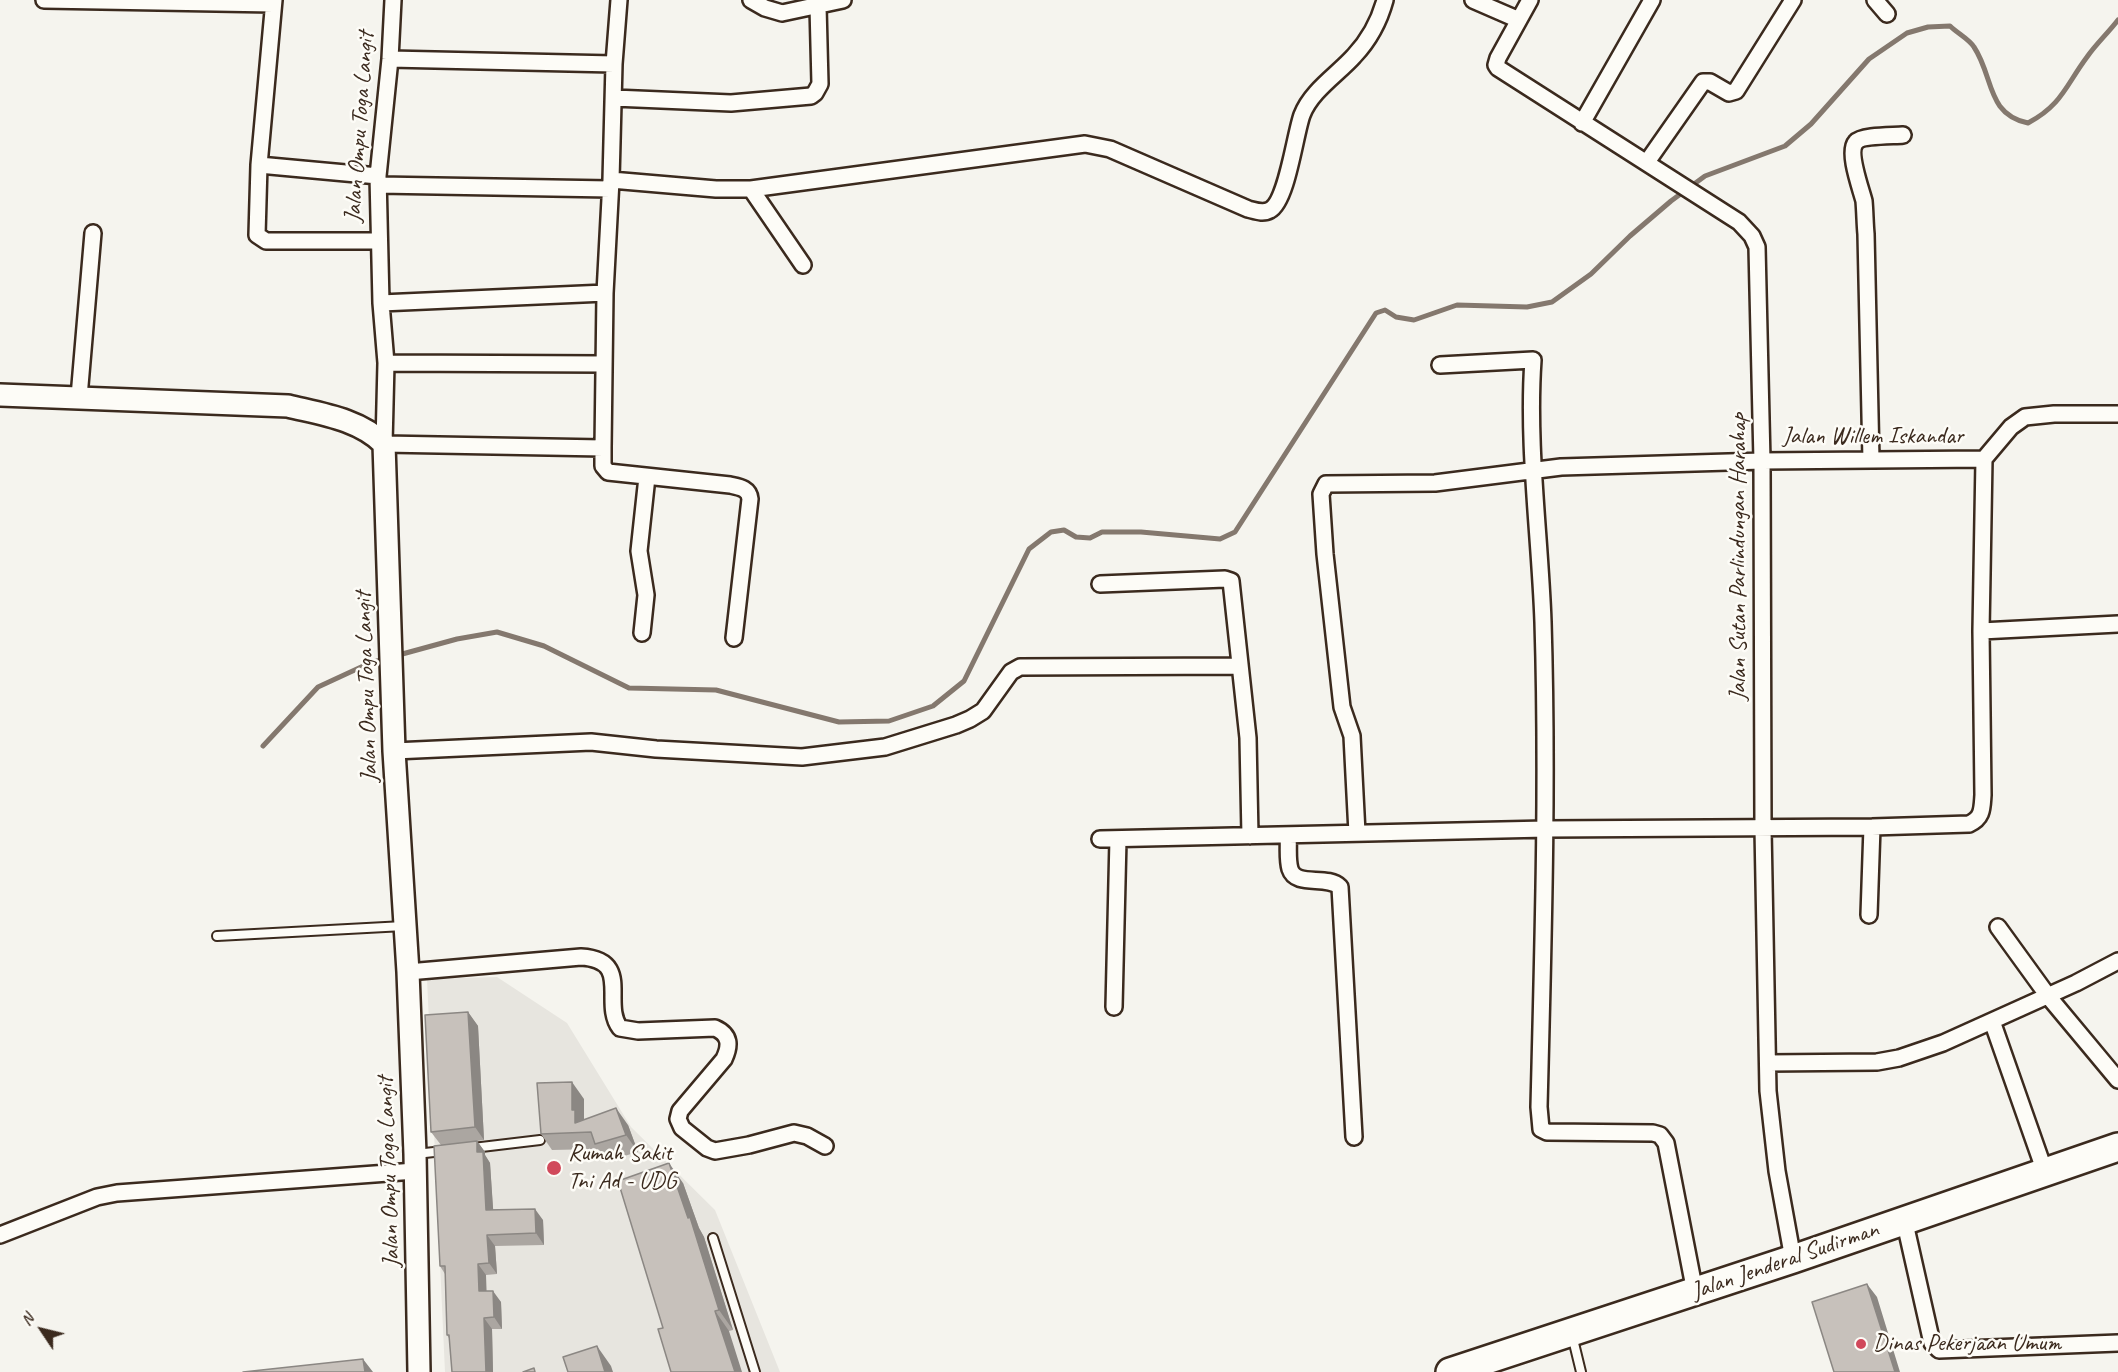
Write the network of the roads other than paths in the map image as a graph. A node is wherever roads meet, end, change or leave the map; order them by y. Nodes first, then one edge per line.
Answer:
1 (44, 0) edge
2 (393, 0) edge
3 (619, 0) edge
4 (751, 0) edge
5 (843, 0) edge
6 (1385, 0) edge
7 (1473, 0) edge
8 (1530, 0) edge
9 (1652, 0) edge
10 (1793, 0) edge
11 (1875, 0) edge
12 (273, 2) edge
13 (818, 6) junction
14 (1887, 14) dead end
15 (1519, 20) junction
16 (390, 59) junction
17 (614, 64) junction
18 (614, 98) junction
19 (1582, 123) junction
20 (1903, 135) dead end
21 (1647, 162) junction
22 (259, 165) junction
23 (378, 181) junction
24 (610, 185) junction
25 (751, 189) junction
26 (93, 233) dead end
27 (379, 241) junction
28 (803, 265) dead end
29 (605, 293) junction
30 (381, 303) junction
31 (386, 363) junction
32 (604, 364) junction
33 (1440, 365) dead end
34 (0, 395) edge
35 (79, 397) junction
36 (2118, 414) edge
37 (384, 444) junction
38 (603, 448) junction
39 (1984, 459) junction
40 (1871, 460) junction
41 (1762, 461) junction
42 (1534, 470) junction
43 (647, 477) junction
44 (1100, 584) dead end
45 (2118, 624) edge
46 (1981, 631) junction
47 (642, 633) dead end
48 (734, 638) dead end
49 (1239, 666) junction
50 (394, 751) junction
51 (1872, 828) junction
52 (1546, 829) junction
53 (1763, 829) junction
54 (1357, 833) junction
55 (1250, 836) junction
56 (1288, 836) junction
57 (1100, 839) dead end
58 (1118, 839) junction
59 (1869, 915) dead end
60 (404, 926) junction
61 (1998, 927) dead end
62 (217, 936) dead end
63 (2118, 961) edge
64 (408, 972) junction
65 (2048, 996) junction
66 (1114, 1007) dead end
67 (1992, 1021) junction
68 (1768, 1063) junction
69 (2118, 1080) edge
70 (1354, 1137) dead end
71 (540, 1140) edge
72 (825, 1146) dead end
73 (2118, 1147) edge
74 (460, 1149) edge
75 (449, 1150) edge
76 (415, 1162) junction
77 (2045, 1172) junction
78 (1904, 1219) junction
79 (0, 1235) edge
80 (713, 1238) dead end
81 (1793, 1259) junction
82 (1695, 1292) junction
83 (1572, 1332) junction
84 (2118, 1343) edge
85 (419, 1372) edge
86 (755, 1372) edge
87 (1450, 1372) edge
88 (1581, 1372) edge

1 - 12 street
2 - 16 street, Jalan Ompu Toga Langit
3 - 17 street
4 - 13 street
5 - 13 street
6 - 25 street
7 - 15 street
8 - 15 street, Jalan Sutan Parlindungan Harahap
9 - 19 street
10 - 21 street
11 - 14 street
12 - 22 street
13 - 18 street
15 - 19 street, Jalan Sutan Parlindungan Harahap
16 - 17 street
16 - 23 street, Jalan Ompu Toga Langit
17 - 18 street
18 - 24 street
19 - 21 street, Jalan Sutan Parlindungan Harahap
20 - 40 street
21 - 41 street, Jalan Sutan Parlindungan Harahap
22 - 23 street
22 - 27 street
23 - 24 street
23 - 27 street, Jalan Ompu Toga Langit
24 - 25 street
24 - 29 street
25 - 28 street
26 - 35 street
27 - 30 street, Jalan Ompu Toga Langit
29 - 30 street
29 - 32 street
30 - 31 street, Jalan Ompu Toga Langit
31 - 32 street
31 - 37 street, Jalan Ompu Toga Langit
32 - 38 street
33 - 42 street
34 - 35 main road
35 - 37 main road
36 - 39 street
37 - 38 street
37 - 50 main road, Jalan Ompu Toga Langit
38 - 43 street
39 - 40 street, Jalan Willem Iskandar
39 - 46 street
40 - 41 street, Jalan Willem Iskandar
41 - 42 street, Jalan Willem Iskandar
41 - 53 street, Jalan Sutan Parlindungan Harahap
42 - 52 street
42 - 54 street, Jalan Willem Iskandar
43 - 47 street
43 - 48 street
44 - 49 street
45 - 46 street
46 - 51 street
49 - 50 street
49 - 55 street
50 - 60 main road, Jalan Ompu Toga Langit
51 - 53 street
51 - 59 street
52 - 53 street
52 - 54 street
52 - 82 street
53 - 68 street, Jalan Sutan Parlindungan Harahap
54 - 56 street
55 - 56 street
55 - 58 street
56 - 70 street
57 - 58 street
58 - 66 street
60 - 62 lane
60 - 64 main road, Jalan Ompu Toga Langit
61 - 65 street
63 - 65 street
64 - 72 street
64 - 76 main road, Jalan Ompu Toga Langit
65 - 67 street
65 - 69 street
67 - 68 street
67 - 77 street
68 - 81 street, Jalan Sutan Parlindungan Harahap
71 - 74 lane
73 - 77 highway, Jalan Jenderal Sudirman
75 - 76 lane
76 - 79 street
76 - 85 main road, Jalan Ompu Toga Langit
77 - 78 highway, Jalan Jenderal Sudirman
78 - 81 highway, Jalan Jenderal Sudirman
78 - 84 street
80 - 86 lane
81 - 82 highway, Jalan Jenderal Sudirman
82 - 83 highway, Jalan Jenderal Sudirman
83 - 87 highway, Jalan Jenderal Sudirman
83 - 88 lane

